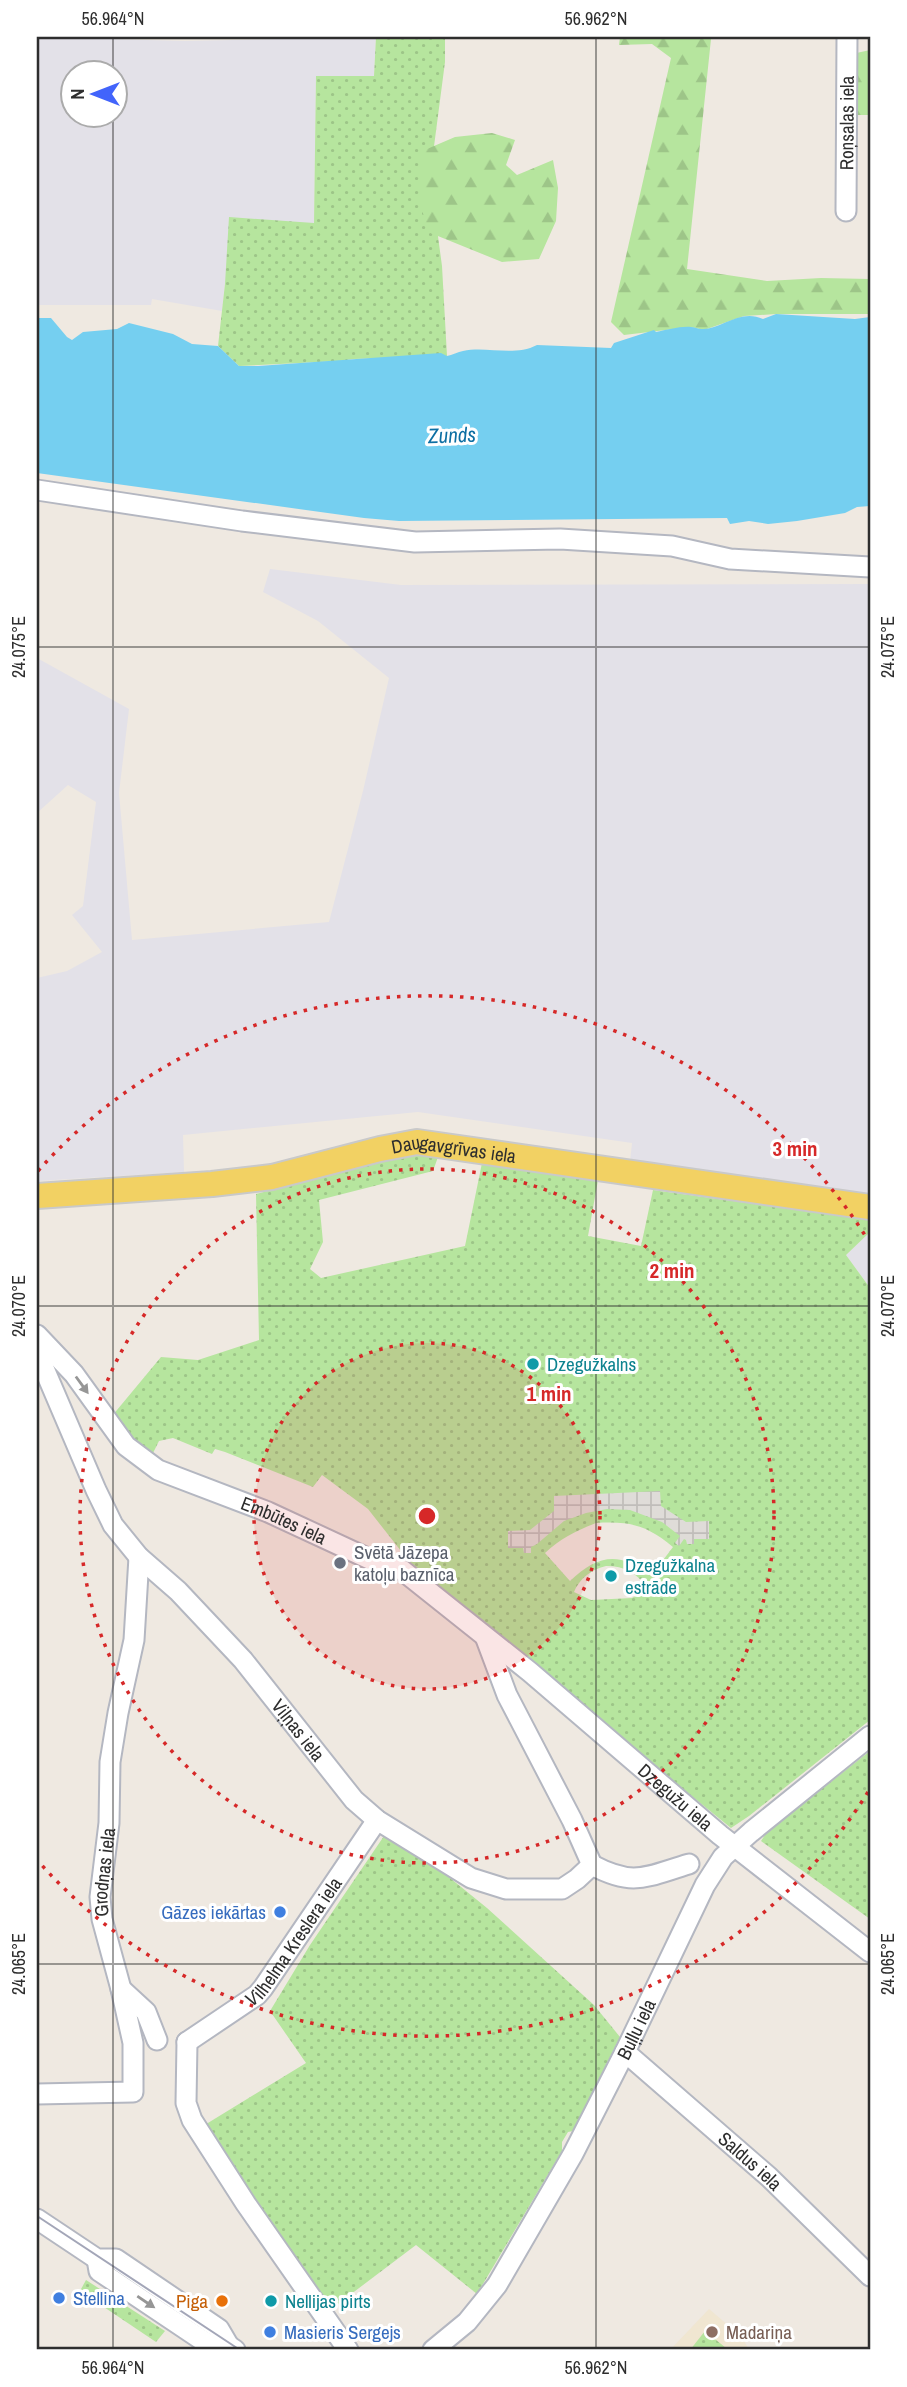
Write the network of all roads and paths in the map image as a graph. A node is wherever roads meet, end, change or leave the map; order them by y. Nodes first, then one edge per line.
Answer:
1 (848, 37) edge
2 (846, 211) dead end
3 (37, 490) edge
4 (870, 568) edge
5 (37, 1196) edge
6 (870, 1207) edge
7 (37, 1335) edge
8 (37, 1352) edge
9 (139, 1557) junction
10 (484, 1634) junction
11 (870, 1736) edge
12 (377, 1820) junction
13 (735, 1846) junction
14 (689, 1864) dead end
15 (592, 1865) junction
16 (870, 1952) edge
17 (121, 1989) junction
18 (157, 2040) junction
19 (187, 2042) junction
20 (133, 2043) junction
21 (625, 2052) junction
22 (37, 2094) edge
23 (37, 2219) edge
24 (870, 2276) edge
25 (232, 2348) edge
26 (348, 2350) edge
27 (433, 2350) edge

1 - 2 street, Roņsalas iela
3 - 4 street
5 - 6 main road, Daugavgrīvas iela
7 -> 10 street, Embūtes iela
8 - 9 street, Viļņas iela
9 - 12 street, Viļņas iela
9 - 17 street, Grodņas iela
10 - 13 street, Dzegužu iela
10 - 15 street
11 - 13 street, Buļļu iela
12 - 15 street, Viļņas iela
12 - 19 street, Vilhelma Kreslera iela
13 - 16 street, Dzegužu iela
13 - 21 street, Buļļu iela
14 - 15 street
17 - 18 street
17 - 20 street, Grodņas iela
18 - 19 street
18 - 20 street
19 - 26 street
20 - 22 street, Grodņas iela
21 - 24 street, Saldus iela
21 - 27 street, Buļļu iela
23 - 25 street

